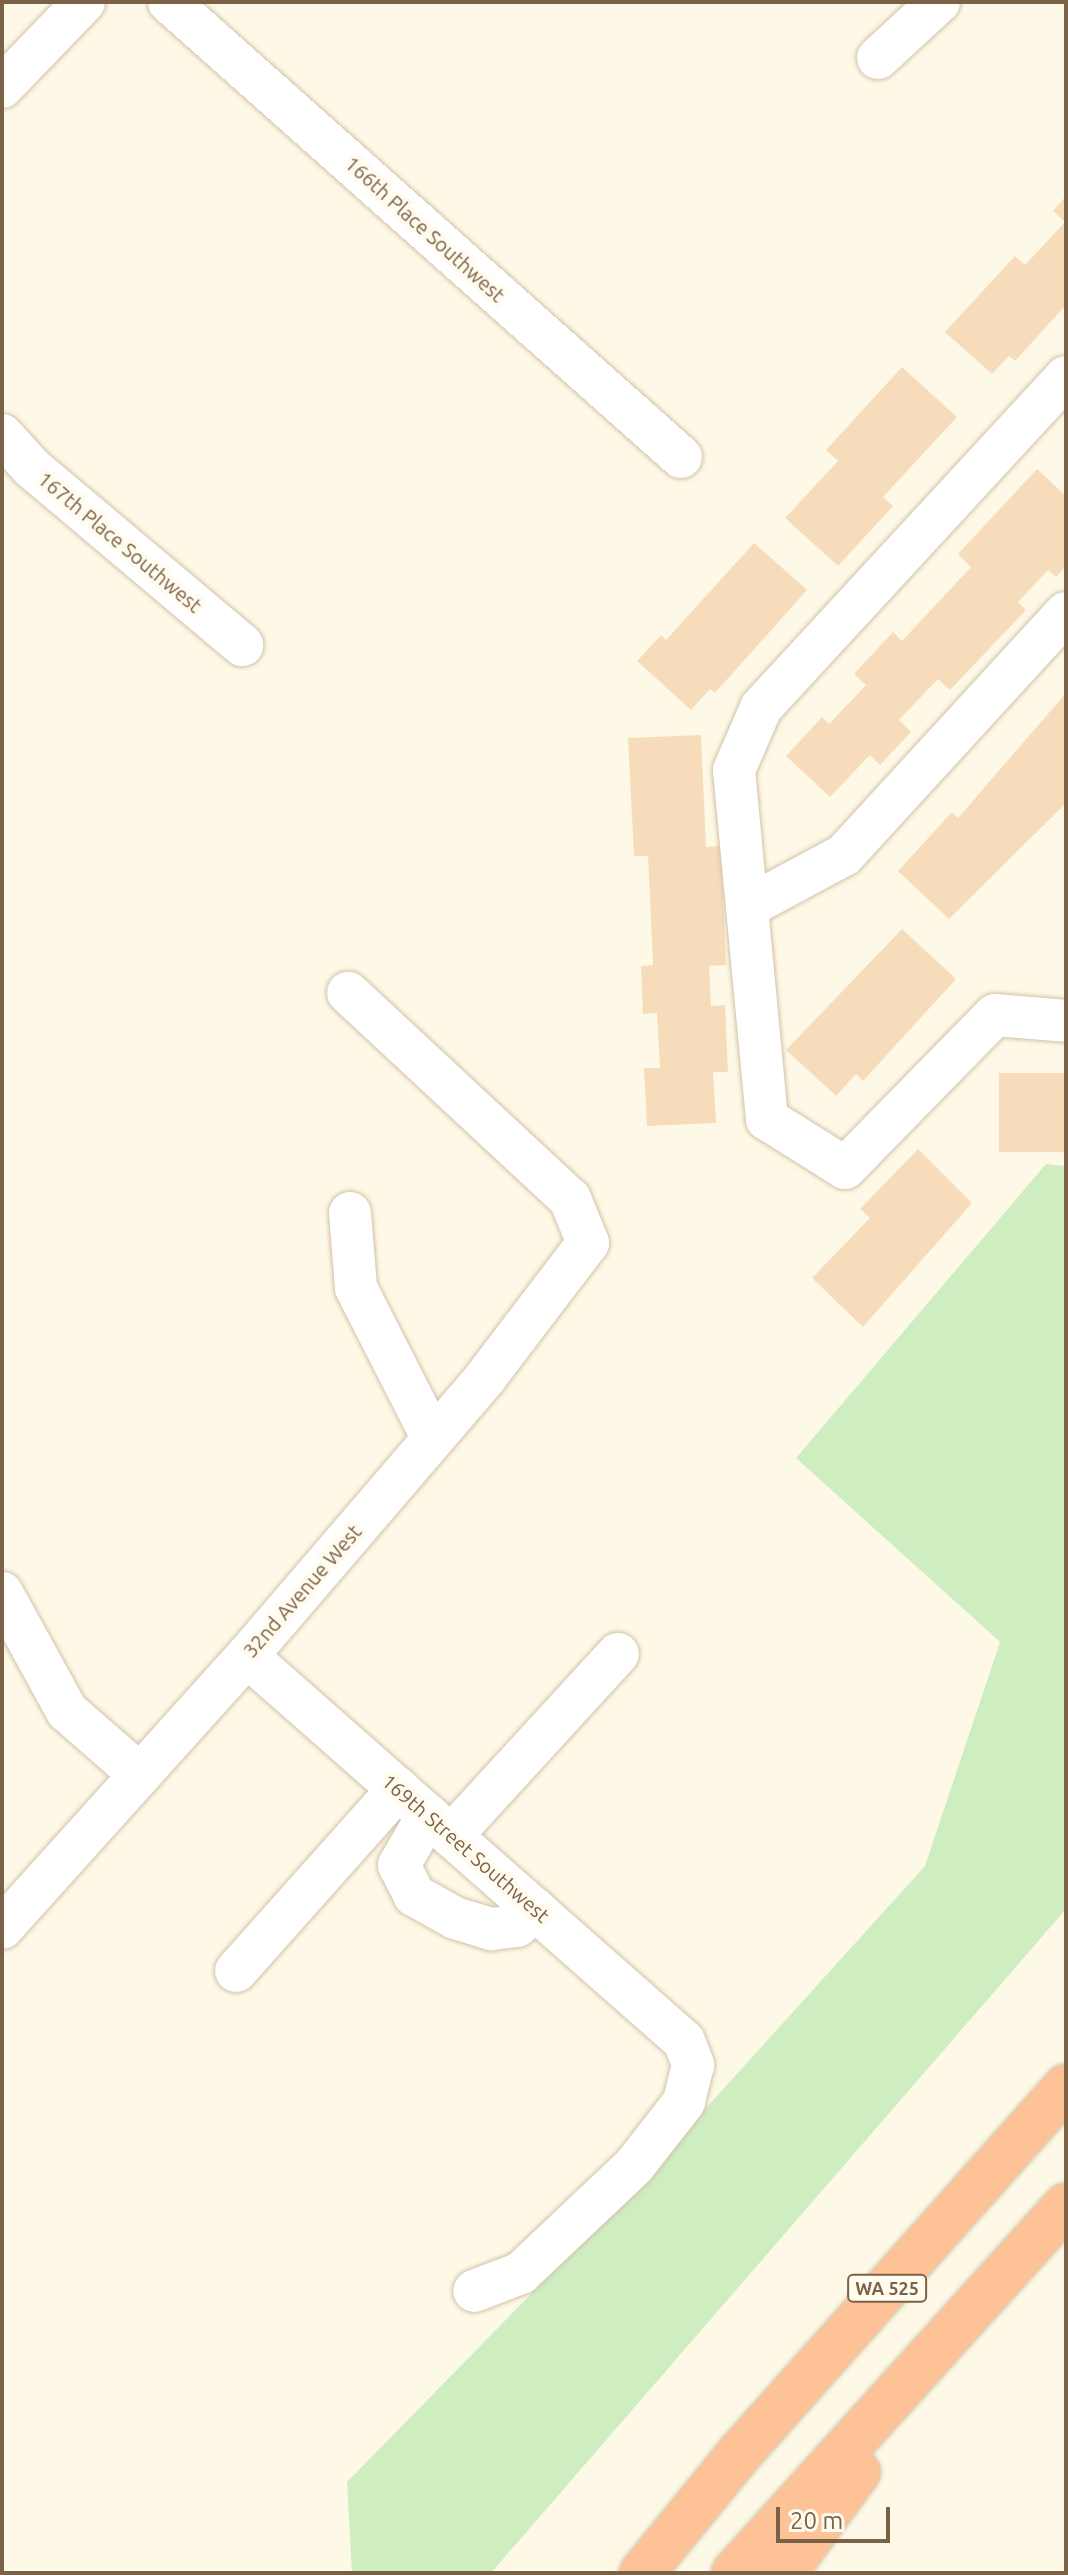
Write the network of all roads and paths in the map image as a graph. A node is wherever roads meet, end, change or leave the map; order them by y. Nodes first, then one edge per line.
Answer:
1 (84, 2) edge
2 (169, 2) edge
3 (939, 2) edge
4 (878, 58) dead end
5 (2, 87) edge
6 (1066, 377) edge
7 (2, 435) edge
8 (681, 457) dead end
9 (1066, 613) edge
10 (242, 645) dead end
11 (747, 907) junction
12 (348, 993) dead end
13 (1066, 1021) edge
14 (350, 1213) dead end
15 (433, 1439) junction
16 (2, 1593) edge
17 (618, 1654) dead end
18 (247, 1656) junction
19 (140, 1775) junction
20 (426, 1813) junction
21 (536, 1910) junction
22 (2, 1928) edge
23 (236, 1971) dead end
24 (1066, 2087) edge
25 (1066, 2206) edge
26 (993, 2289) junction
27 (474, 2291) dead end
28 (642, 2573) edge
29 (734, 2573) edge
30 (784, 2573) edge

1 - 5 street
2 - 8 street, 166th Place Southwest
3 - 4 street
6 - 11 street
7 - 10 street, 167th Place Southwest
9 - 11 street
11 - 13 street
12 - 15 street, 32nd Avenue West
14 - 15 street
15 - 18 street, 32nd Avenue West
16 - 19 street
17 - 20 street
18 - 19 street, 32nd Avenue West
18 - 20 street, 169th Street Southwest
19 - 22 street, 32nd Avenue West
20 - 21 street, 169th Street Southwest
20 - 21 street
20 - 23 street
21 - 27 street, 169th Street Southwest
24 - 28 highway, WA 525
25 - 26 highway
26 - 29 highway
26 - 30 highway

